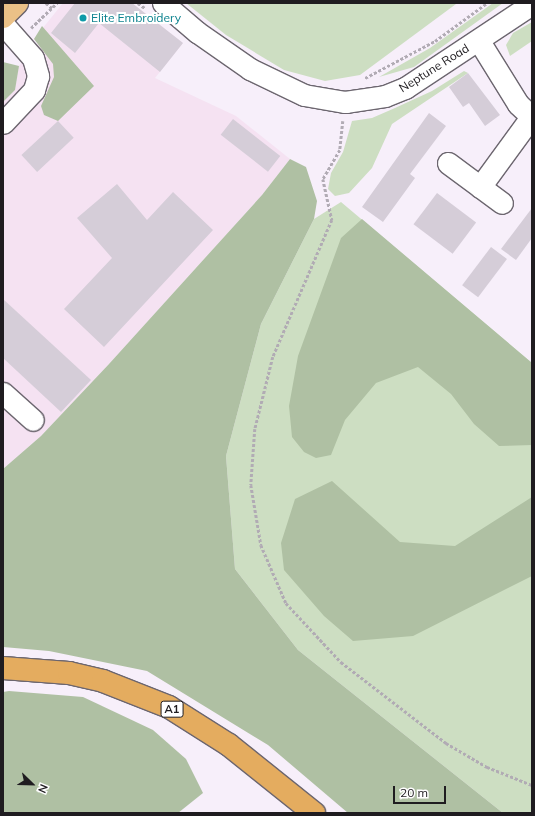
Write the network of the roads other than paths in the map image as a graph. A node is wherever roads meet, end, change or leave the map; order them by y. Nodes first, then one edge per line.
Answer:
1 (17, 3) edge
2 (163, 3) edge
3 (532, 4) edge
4 (3, 17) edge
5 (3, 24) edge
6 (479, 41) junction
7 (532, 117) edge
8 (3, 123) edge
9 (448, 163) dead end
10 (480, 187) junction
11 (502, 203) dead end
12 (3, 393) edge
13 (33, 420) dead end
14 (3, 668) edge
15 (314, 813) edge

1 - 4 main road
2 - 6 street, Neptune Road
3 - 6 street, Neptune Road
5 - 8 street
6 - 7 street
7 - 10 street
9 - 10 street
10 - 11 street
12 - 13 street
14 - 15 highway, A1

